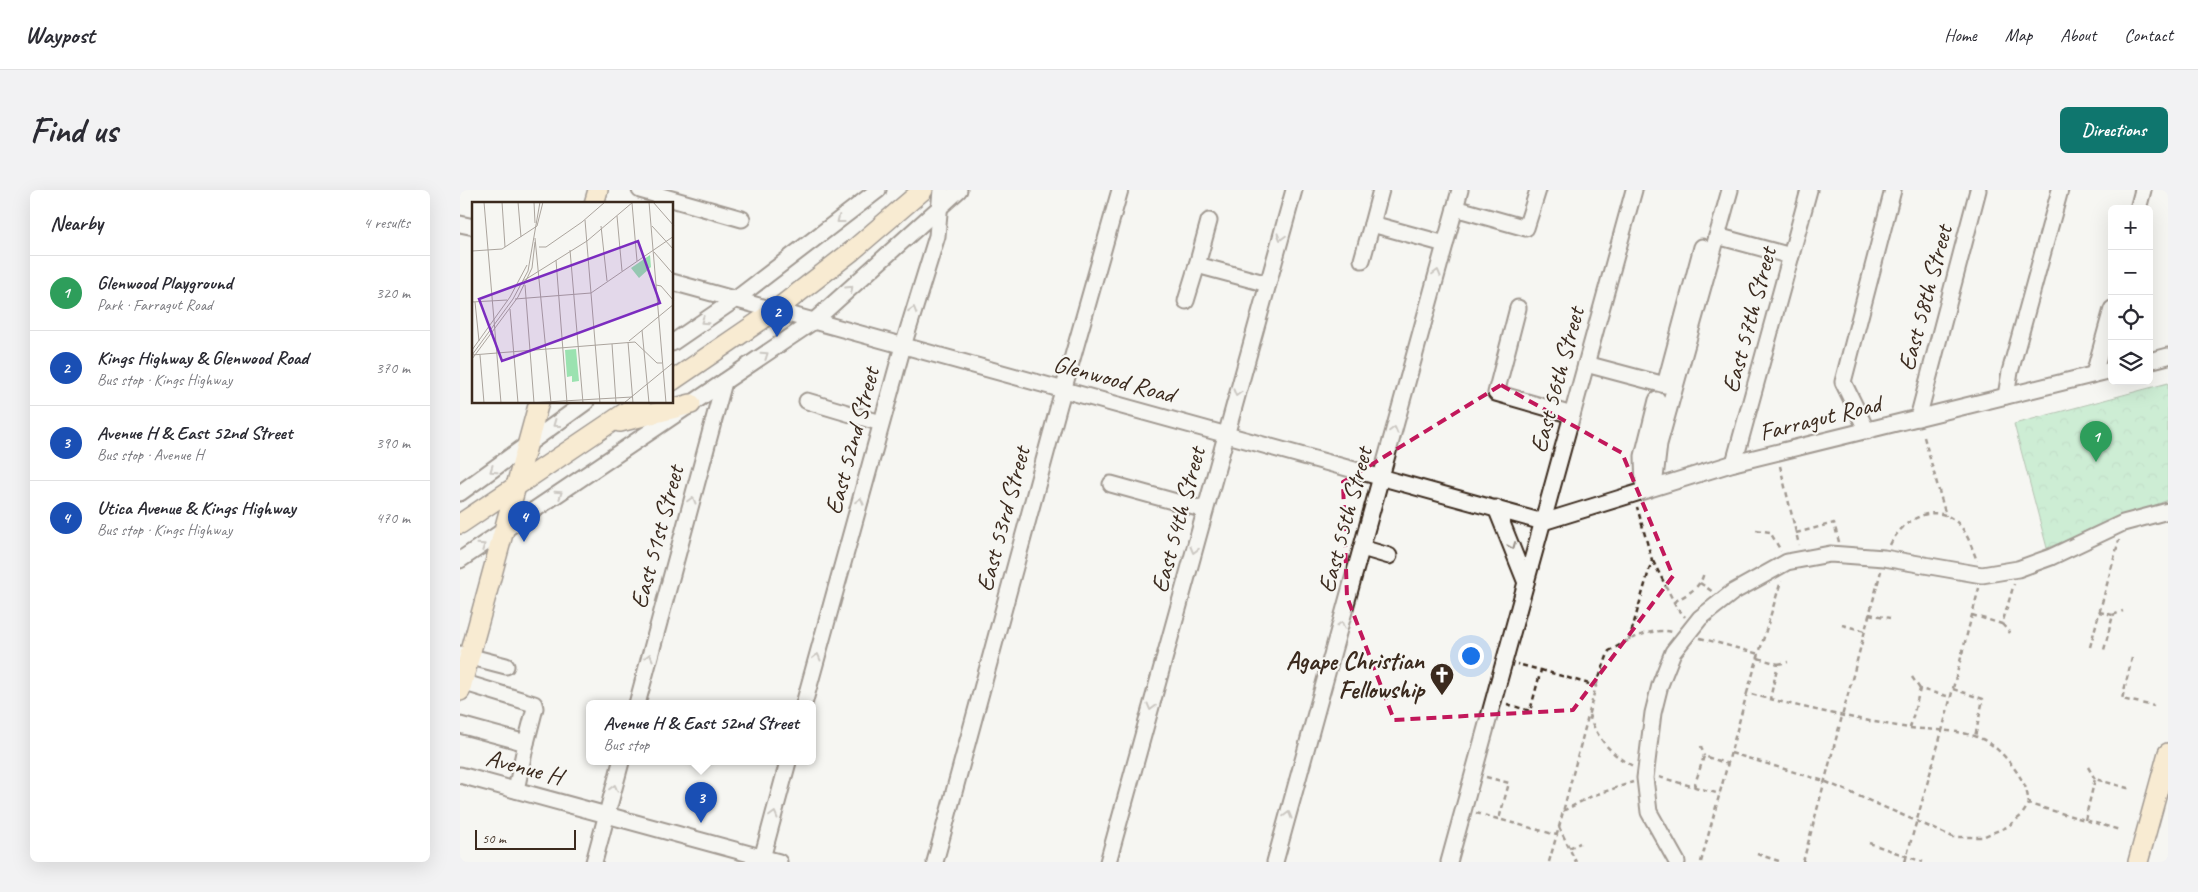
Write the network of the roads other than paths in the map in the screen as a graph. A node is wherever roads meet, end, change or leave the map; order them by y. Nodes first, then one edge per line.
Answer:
1 (640, 190) edge
2 (878, 190) edge
3 (941, 190) edge
4 (959, 190) edge
5 (1120, 190) edge
6 (1294, 190) edge
7 (1381, 190) edge
8 (1460, 190) edge
9 (1538, 190) edge
10 (1634, 190) edge
11 (1730, 190) edge
12 (1809, 190) edge
13 (1893, 190) edge
14 (1978, 190) edge
15 (2060, 190) edge
16 (2143, 190) edge
17 (917, 192) edge
18 (2139, 205) edge
19 (941, 206) junction
20 (1455, 208) junction
21 (742, 219) dead end
22 (1209, 221) dead end
23 (1372, 224) junction
24 (1717, 236) junction
25 (1445, 244) junction
26 (1702, 247) dead end
27 (1791, 256) junction
28 (1362, 260) dead end
29 (1197, 265) junction
30 (674, 283) edge
31 (1268, 284) junction
32 (736, 299) junction
33 (1186, 301) dead end
34 (1518, 308) dead end
35 (776, 310) junction
36 (814, 321) junction
37 (2108, 323) edge
38 (674, 341) edge
39 (902, 346) junction
40 (2168, 356) edge
41 (2153, 360) edge
42 (1586, 364) junction
43 (2108, 371) edge
44 (2094, 374) junction
45 (674, 381) edge
46 (724, 382) junction
47 (1064, 390) junction
48 (2006, 396) junction
49 (1657, 400) dead end
50 (807, 401) dead end
51 (538, 404) edge
52 (583, 404) edge
53 (638, 404) edge
54 (691, 404) junction
55 (1572, 415) junction
56 (1918, 418) junction
57 (881, 423) junction
58 (607, 426) junction
59 (1866, 431) junction
60 (1226, 434) junction
61 (526, 446) junction
62 (1734, 463) junction
63 (1382, 477) junction
64 (1111, 484) dead end
65 (516, 488) junction
66 (1644, 490) junction
67 (460, 492) edge
68 (1496, 508) junction
69 (1205, 510) junction
70 (2168, 511) edge
71 (1543, 522) junction
72 (460, 524) edge
73 (504, 531) junction
74 (1362, 548) junction
75 (1388, 556) dead end
76 (460, 560) edge
77 (1526, 583) junction
78 (465, 655) edge
79 (506, 666) dead end
80 (461, 687) edge
81 (637, 700) edge
82 (805, 700) edge
83 (460, 725) edge
84 (526, 743) junction
85 (2168, 753) edge
86 (620, 765) edge
87 (787, 765) edge
88 (460, 774) edge
89 (516, 790) junction
90 (606, 815) junction
91 (761, 860) edge
92 (594, 862) edge
93 (779, 862) edge
94 (934, 862) edge
95 (1108, 862) edge
96 (1275, 862) edge
97 (1449, 862) edge
98 (1677, 862) edge
99 (2138, 862) edge

1 - 21 street
2 -> 32 street
3 - 19 street, East 52nd Street
4 - 19 street
5 - 47 street, East 53rd Street
6 -> 31 street, East 54th Street
7 - 23 street
8 - 20 street, East 55th Street
9 - 20 street
10 - 42 street, East 56th Street
11 - 24 street
12 - 27 street, East 57th Street
13 - 59 street
14 - 56 street, East 58th Street
15 - 48 street
16 - 18 street
17 - 35 main road
36 -> 19 street
39 -> 19 street, East 52nd Street
20 - 25 street, East 55th Street
22 - 29 street
23 - 25 street
23 - 28 street
24 - 27 street
24 - 66 street
63 -> 25 street, East 55th Street
26 - 42 street
27 - 62 street, East 57th Street
29 - 31 street
29 - 33 street
30 - 32 street, Glenwood Road
31 -> 60 street, East 54th Street
32 - 35 street, Glenwood Road
32 -> 38 street
34 - 55 street
35 - 36 street, Glenwood Road
35 - 45 main road
36 - 39 street, Glenwood Road
46 -> 36 street
37 - 44 street
39 - 47 street, Glenwood Road
39 - 57 street, East 52nd Street
40 - 41 street
42 - 55 street, East 56th Street
43 - 44 street, Farragut Road
44 - 48 street, Farragut Road
46 - 54 street
81 -> 46 street, East 51st Street
47 - 60 street, Glenwood Road
47 - 94 street, East 53rd Street
48 - 56 street, Farragut Road
49 - 66 street
50 - 57 street
51 - 61 main road
52 -> 61 street
53 - 58 main road
54 - 58 main road
73 -> 54 street
55 - 71 street, East 56th Street
56 - 59 street, Farragut Road
82 -> 57 street, East 52nd Street
58 - 65 main road
59 - 62 street, Farragut Road
60 - 63 street, Glenwood Road
60 - 69 street, East 54th Street
61 - 65 main road
61 -> 67 street
62 - 66 street, Farragut Road
63 - 68 street, Glenwood Road
63 - 74 street, East 55th Street
64 - 69 street
65 - 72 main road
65 - 73 main road
66 - 71 street, Farragut Road
68 - 71 street, Glenwood Road
68 -> 77 street
69 -> 95 street, East 54th Street
70 - 98 street
71 - 77 street, East 56th Street
76 -> 73 street
73 - 78 main road
74 - 75 street
96 -> 74 street, East 55th Street
77 - 97 street, East 56th Street
78 - 79 street
78 - 80 main road
80 - 84 street
83 - 84 street
84 - 89 street
85 - 99 main road
90 -> 86 street
91 -> 87 street
88 - 89 street, Avenue H
89 - 90 street, Avenue H
90 - 91 street, Avenue H
90 - 92 street
91 - 93 street, Avenue H

